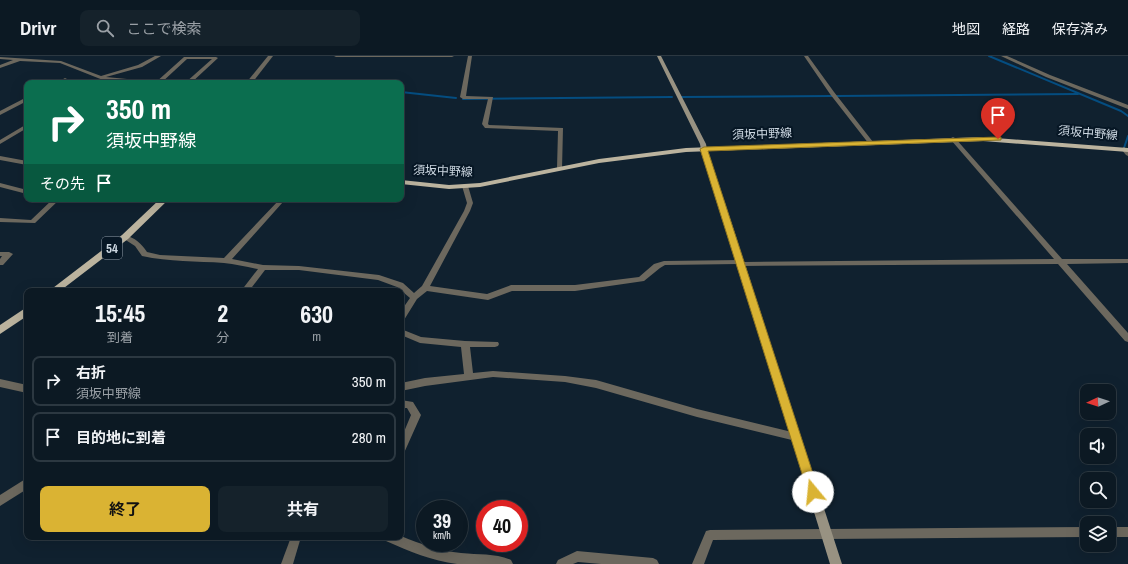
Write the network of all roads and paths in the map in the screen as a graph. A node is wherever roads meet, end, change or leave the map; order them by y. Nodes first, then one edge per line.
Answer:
1 (32, 56) edge
2 (159, 56) edge
3 (271, 56) edge
4 (336, 56) edge
5 (452, 56) edge
6 (470, 56) edge
7 (659, 56) edge
8 (806, 56) edge
9 (1003, 56) edge
10 (0, 58) edge
11 (23, 59) junction
12 (0, 68) edge
13 (102, 77) junction
14 (104, 80) edge
15 (161, 80) edge
16 (191, 80) edge
17 (251, 80) edge
18 (24, 101) edge
19 (1128, 107) edge
20 (0, 113) edge
21 (24, 128) edge
22 (953, 139) junction
23 (0, 142) edge
24 (871, 142) junction
25 (704, 149) junction
26 (1127, 151) edge
27 (0, 158) edge
28 (24, 162) edge
29 (560, 168) junction
30 (404, 182) edge
31 (0, 185) edge
32 (465, 186) junction
33 (24, 191) edge
34 (54, 202) edge
35 (162, 202) edge
36 (280, 202) edge
37 (0, 220) edge
38 (125, 238) junction
39 (0, 254) edge
40 (226, 261) junction
41 (1060, 261) junction
42 (1128, 261) edge
43 (0, 263) edge
44 (741, 263) junction
45 (262, 267) junction
46 (58, 288) edge
47 (247, 288) edge
48 (404, 288) edge
49 (404, 288) edge
50 (425, 288) junction
51 (414, 297) junction
52 (24, 312) edge
53 (404, 313) edge
54 (0, 330) edge
55 (404, 333) edge
56 (1128, 339) edge
57 (465, 344) junction
58 (495, 344) dead end
59 (468, 376) junction
60 (0, 383) edge
61 (404, 387) edge
62 (24, 388) edge
63 (404, 404) edge
64 (796, 437) junction
65 (404, 443) edge
66 (24, 486) edge
67 (0, 501) edge
68 (1080, 532) edge
69 (1116, 532) edge
70 (1128, 532) edge
71 (826, 533) junction
72 (295, 540) edge
73 (397, 540) edge
74 (287, 564) edge
75 (507, 564) edge
76 (562, 564) edge
77 (653, 564) edge
78 (698, 564) edge
79 (836, 564) edge

1 - 11 street
2 - 13 street
3 - 17 street
4 - 5 street
6 - 29 street
7 - 25 street
8 - 24 street
9 - 19 street
10 - 11 street
11 - 12 street
11 - 13 street
13 - 14 street
15 - 16 street
18 - 20 street
21 - 23 street
22 - 24 main road, 須坂中野線
22 - 26 main road, 須坂中野線
22 - 41 street
24 - 25 main road, 須坂中野線
25 - 29 main road, 須坂中野線
25 - 44 street
27 - 28 street
29 - 32 main road, 須坂中野線
30 - 32 main road, 須坂中野線
31 - 33 street
32 - 50 street
34 - 37 street
35 - 38 main road, 54
36 - 40 street
38 - 40 street
38 - 46 main road, 54
39 - 43 street
40 - 45 street
41 - 42 street
41 - 44 street
41 - 56 street
44 - 50 street
44 - 64 street
45 - 47 street
45 - 48 street
49 - 51 street
50 - 51 street
51 - 53 street
52 - 54 main road
55 - 57 street
57 - 58 street
57 - 59 street
59 - 61 street
59 - 64 street
60 - 62 street
63 - 65 street
64 - 71 street
66 - 67 street
68 - 71 street
69 - 70 street
71 - 78 street
71 - 79 street
72 - 74 street
73 - 75 street
76 - 77 street

